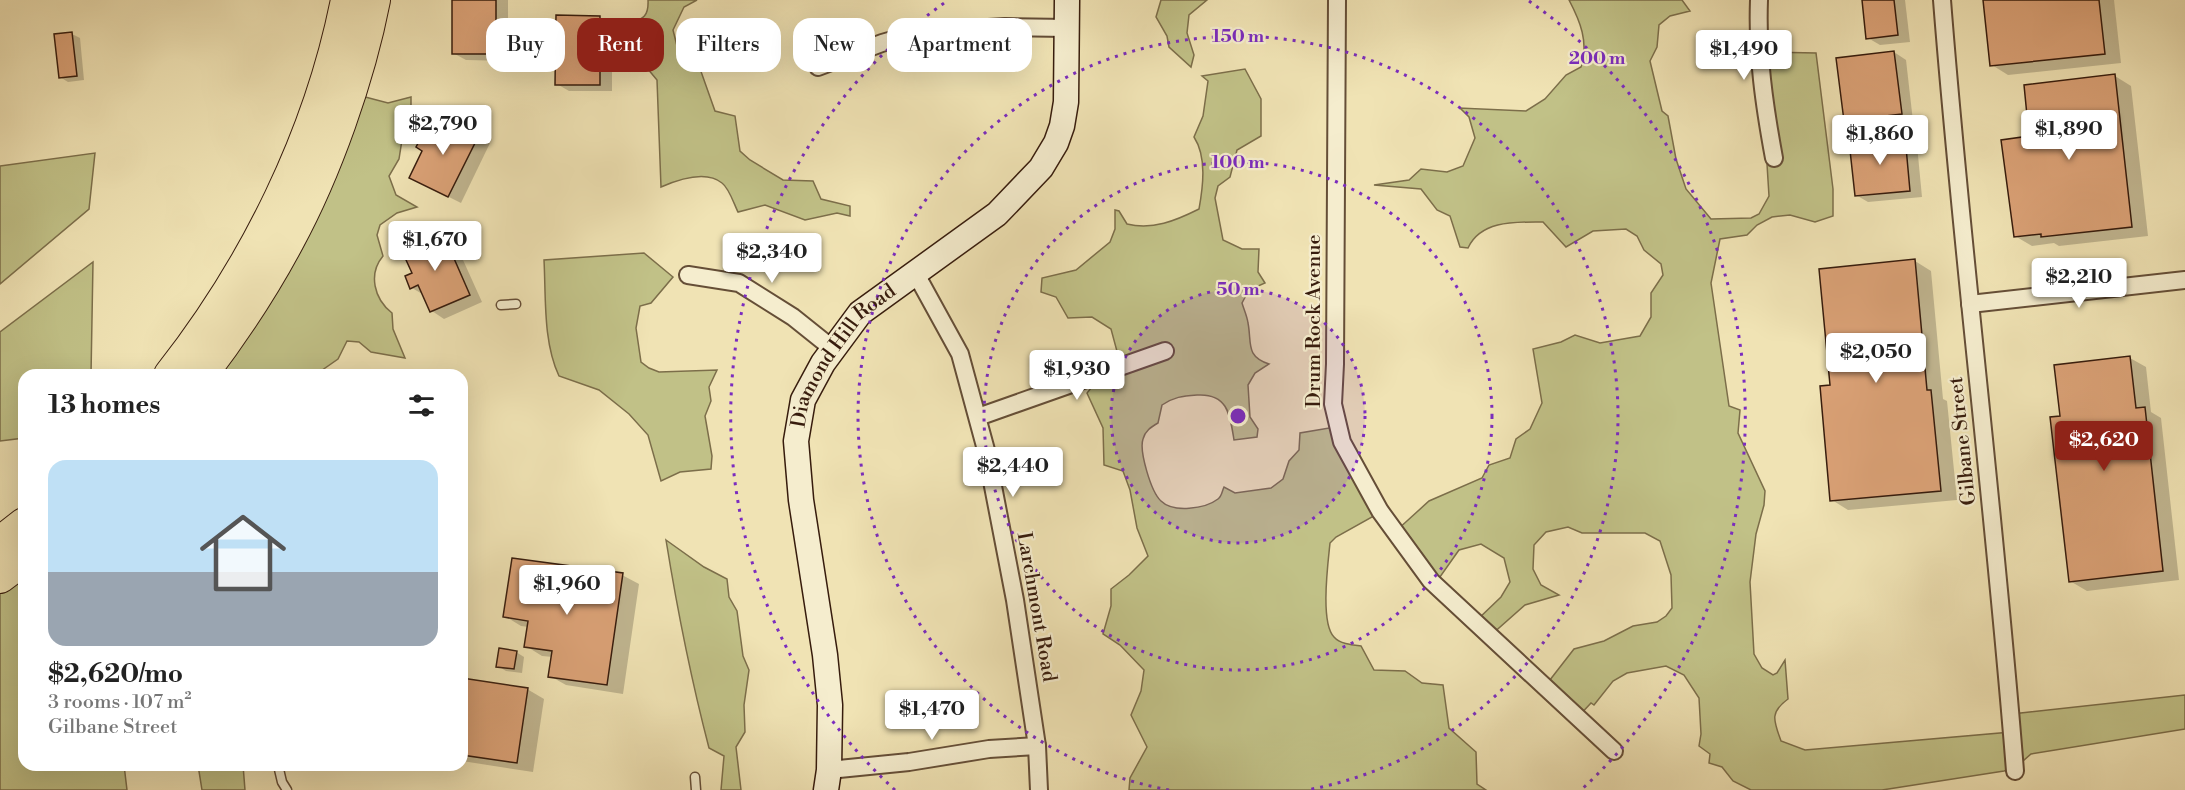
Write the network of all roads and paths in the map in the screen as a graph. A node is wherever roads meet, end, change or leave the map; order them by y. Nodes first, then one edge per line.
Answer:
1 (347, 0) edge
2 (374, 0) edge
3 (1067, 0) edge
4 (1337, 0) edge
5 (1759, 0) edge
6 (1942, 0) edge
7 (1067, 28) junction
8 (875, 46) edge
9 (1774, 158) dead end
10 (916, 274) junction
11 (688, 275) dead end
12 (2185, 280) edge
13 (516, 304) dead end
14 (1970, 304) junction
15 (501, 305) dead end
16 (833, 349) junction
17 (1165, 351) dead end
18 (175, 369) edge
19 (205, 369) edge
20 (978, 417) junction
21 (18, 529) edge
22 (0, 543) edge
23 (18, 564) edge
24 (0, 577) edge
25 (1037, 746) junction
26 (1614, 751) dead end
27 (279, 771) edge
28 (2015, 771) dead end
29 (695, 777) dead end
30 (827, 780) edge
31 (287, 790) edge
32 (696, 790) edge
33 (1039, 790) edge

1 - 18 highway
2 - 19 highway
3 - 7 street, Diamond Hill Road
4 - 26 street, Drum Rock Avenue
5 - 9 street
6 - 14 street, Gilbane Street
7 - 8 street
7 - 10 street, Diamond Hill Road
10 - 16 street, Diamond Hill Road
10 - 20 street, Larchmont Road
11 - 16 street
12 - 14 street
13 - 15 lane
14 - 28 street, Gilbane Street
16 - 30 street, Diamond Hill Road
17 - 20 street
20 - 25 street, Larchmont Road
21 - 22 highway
23 - 24 highway
25 - 30 street
25 - 33 street, Larchmont Road
27 - 31 lane
29 - 32 lane

